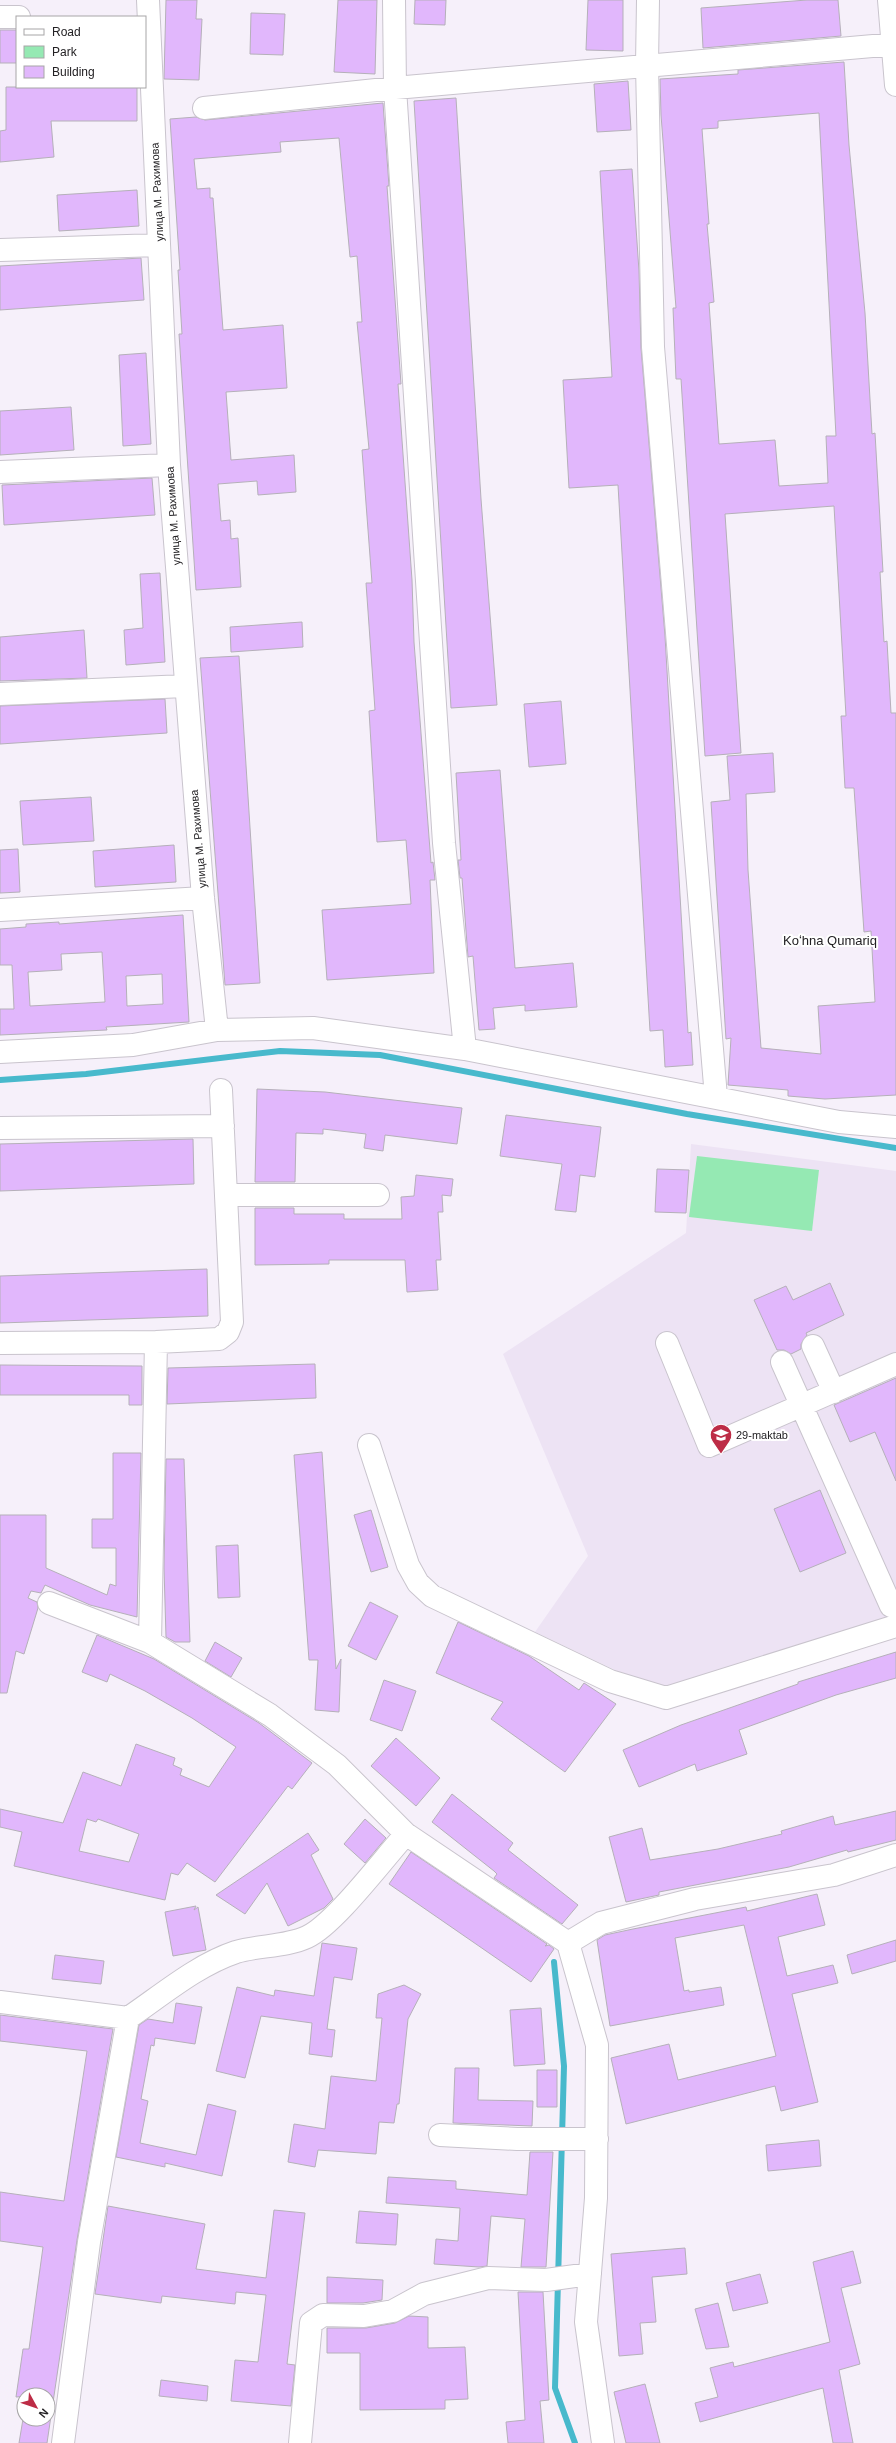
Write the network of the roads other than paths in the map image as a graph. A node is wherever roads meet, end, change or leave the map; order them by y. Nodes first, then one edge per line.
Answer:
1 (394, 0) edge
2 (648, 0) edge
3 (889, 0) edge
4 (147, 13) edge
5 (0, 17) edge
6 (16, 17) edge
7 (894, 44) edge
8 (647, 65) junction
9 (896, 85) edge
10 (395, 88) junction
11 (204, 108) dead end
12 (160, 245) junction
13 (0, 250) edge
14 (169, 465) junction
15 (0, 472) edge
16 (185, 686) junction
17 (0, 694) edge
18 (203, 898) junction
19 (0, 910) edge
20 (217, 1030) junction
21 (465, 1049) junction
22 (0, 1052) edge
23 (221, 1090) dead end
24 (716, 1097) junction
25 (223, 1126) junction
26 (896, 1127) edge
27 (0, 1128) edge
28 (227, 1195) junction
29 (378, 1195) dead end
30 (156, 1342) junction
31 (0, 1343) edge
32 (667, 1343) dead end
33 (813, 1346) dead end
34 (782, 1362) dead end
35 (896, 1364) edge
36 (834, 1392) junction
37 (802, 1406) junction
38 (369, 1445) dead end
39 (48, 1603) dead end
40 (894, 1616) edge
41 (150, 1642) junction
42 (406, 1834) junction
43 (896, 1854) edge
44 (568, 1943) junction
45 (0, 2002) edge
46 (128, 2018) junction
47 (440, 2135) dead end
48 (596, 2139) junction
49 (590, 2274) junction
50 (63, 2443) edge
51 (300, 2443) edge
52 (603, 2443) edge

1 - 10 street
2 - 8 street
3 - 7 street
4 - 12 street, улица М. Рахимова
5 - 6 street
7 - 8 street
7 - 9 street
8 - 10 street
8 - 24 street
10 - 11 street
10 - 21 street
12 - 13 street
12 - 14 street, улица М. Рахимова
14 - 15 street
14 - 16 street, улица М. Рахимова
16 - 17 street
16 - 18 street, улица М. Рахимова
18 - 19 street
18 - 20 street, улица М. Рахимова
20 - 21 street
20 - 22 street
21 - 24 street
23 - 25 street
24 - 26 street
25 - 27 street
25 - 28 street
28 - 29 street
28 - 30 street
30 - 31 street
30 - 41 street
32 - 37 street
33 - 36 street
34 - 37 street
35 - 36 street
36 - 37 street
37 - 40 street
38 - 40 street
39 - 41 street
41 - 42 street
42 - 44 street
42 - 46 street
43 - 44 street
44 - 48 street
45 - 46 street
46 - 50 street
47 - 48 street
48 - 49 street
49 - 51 street
49 - 52 street

